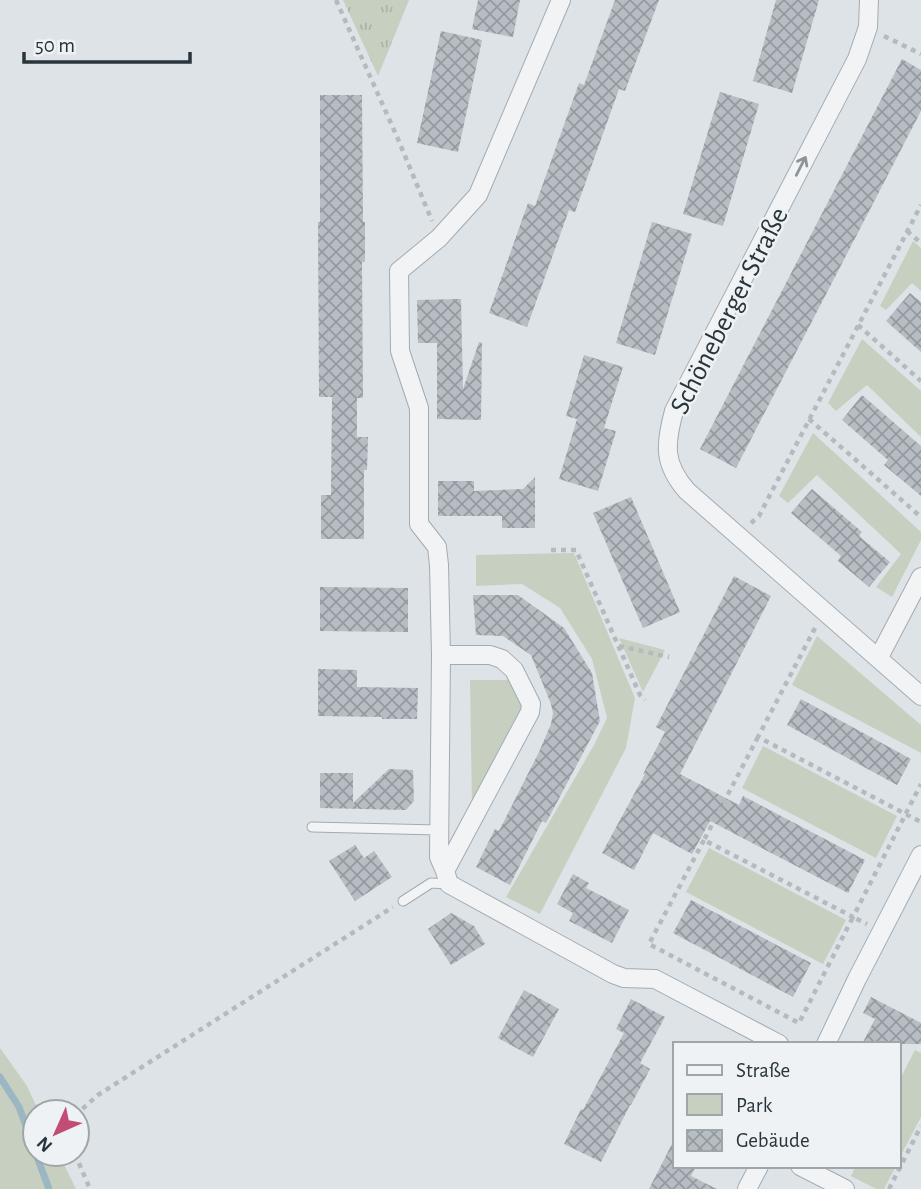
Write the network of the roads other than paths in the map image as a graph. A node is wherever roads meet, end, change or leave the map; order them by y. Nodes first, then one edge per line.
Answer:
1 (561, 0) edge
2 (869, 0) edge
3 (921, 577) edge
4 (441, 655) junction
5 (879, 657) junction
6 (921, 696) edge
7 (312, 827) dead end
8 (438, 830) junction
9 (921, 855) edge
10 (447, 877) junction
11 (403, 901) road end
12 (775, 1042) edge
13 (827, 1042) edge
14 (758, 1168) edge
15 (804, 1168) edge
16 (747, 1189) edge
17 (845, 1189) edge

1 - 4 street
5 -> 2 street, Schöneberger Straße
3 - 5 street
4 - 8 street
4 - 10 street
5 - 6 street, Schöneberger Straße
7 - 8 lane
8 - 10 street
9 - 13 street
10 - 11 lane
10 - 12 street
14 - 16 street
15 - 17 street

